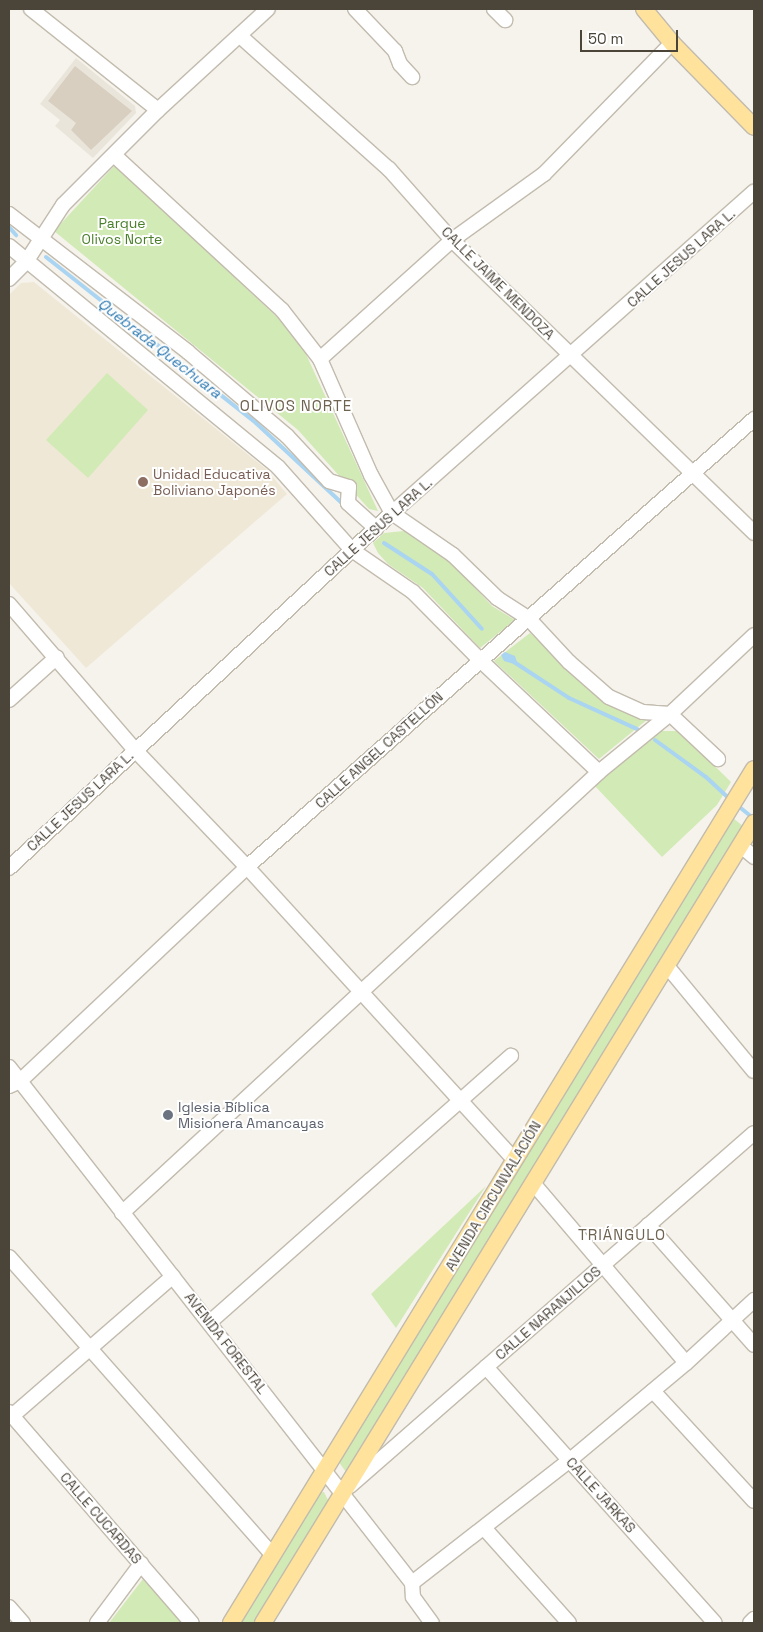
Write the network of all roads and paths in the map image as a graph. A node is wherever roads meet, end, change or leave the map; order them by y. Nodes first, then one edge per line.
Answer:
1 (268, 9) edge
2 (354, 9) edge
3 (494, 9) edge
4 (647, 10) edge
5 (39, 11) edge
6 (505, 20) dead end
7 (240, 36) junction
8 (672, 43) junction
9 (412, 77) dead end
10 (158, 110) junction
11 (754, 127) edge
12 (114, 155) junction
13 (754, 192) edge
14 (9, 214) edge
15 (40, 236) junction
16 (452, 240) junction
17 (9, 246) edge
18 (26, 262) junction
19 (9, 279) edge
20 (571, 356) junction
21 (320, 359) junction
22 (754, 419) edge
23 (692, 476) junction
24 (392, 513) junction
25 (376, 528) junction
26 (754, 533) edge
27 (352, 550) junction
28 (9, 604) edge
29 (529, 620) junction
30 (754, 636) edge
31 (57, 656) junction
32 (480, 660) junction
33 (9, 700) edge
34 (670, 714) junction
35 (135, 750) junction
36 (718, 759) dead end
37 (754, 770) edge
38 (599, 772) junction
39 (752, 827) edge
40 (741, 846) junction
41 (754, 857) edge
42 (247, 867) junction
43 (9, 868) edge
44 (666, 966) junction
45 (361, 994) junction
46 (511, 1056) dead end
47 (9, 1067) edge
48 (754, 1072) edge
49 (14, 1084) edge
50 (460, 1102) junction
51 (754, 1132) edge
52 (515, 1160) junction
53 (533, 1183) junction
54 (122, 1213) junction
55 (648, 1225) junction
56 (9, 1257) edge
57 (602, 1266) junction
58 (173, 1276) junction
59 (754, 1300) edge
60 (732, 1321) junction
61 (210, 1322) junction
62 (754, 1344) edge
63 (89, 1350) junction
64 (686, 1363) junction
65 (486, 1367) junction
66 (652, 1391) junction
67 (10, 1414) edge
68 (570, 1460) junction
69 (323, 1469) junction
70 (342, 1493) junction
71 (754, 1501) edge
72 (484, 1529) junction
73 (272, 1554) junction
74 (141, 1564) junction
75 (412, 1583) junction
76 (9, 1607) edge
77 (754, 1619) edge
78 (23, 1623) edge
79 (97, 1623) edge
80 (192, 1623) edge
81 (231, 1623) edge
82 (263, 1623) edge
83 (432, 1623) edge
84 (569, 1623) edge
85 (715, 1623) edge
86 (750, 1623) edge

1 - 7 street
2 - 9 street
3 - 6 street
4 - 8 main road
5 - 10 street
7 - 10 street
7 - 16 street, CALLE JAIME MENDOZA
8 - 11 main road
8 - 16 street
10 - 12 street
12 - 15 street
12 - 21 street
13 - 20 street, CALLE JESUS LARA L.
14 - 15 street
15 - 18 street
15 - 25 street
16 - 20 street, CALLE JAIME MENDOZA
16 - 21 street
17 - 18 street
18 - 19 street
18 - 27 street
20 - 23 street, CALLE JAIME MENDOZA
20 - 24 street, CALLE JESUS LARA L.
21 - 24 street
22 - 23 street, CALLE ANGEL CASTELLÓN
23 - 26 street, CALLE JAIME MENDOZA
23 - 29 street, CALLE ANGEL CASTELLÓN
24 - 25 street, CALLE JESUS LARA L.
24 - 29 street
25 - 27 street, CALLE JESUS LARA L.
27 - 32 street
27 - 35 street, CALLE JESUS LARA L.
28 - 31 street
29 - 32 street, CALLE ANGEL CASTELLÓN
29 - 34 street
30 - 34 street
31 - 33 street
31 - 35 street
32 - 38 street
32 - 42 street, CALLE ANGEL CASTELLÓN
34 - 36 street
34 - 38 street
35 - 42 street
35 - 43 street, CALLE JESUS LARA L.
37 - 52 main road, AVENIDA CIRCUNVALACIÓN
38 - 45 street
39 - 40 main road, AVENIDA CIRCUNVALACIÓN
40 - 41 street
40 - 44 main road, AVENIDA CIRCUNVALACIÓN
42 - 45 street
42 - 49 street, CALLE ANGEL CASTELLÓN
44 - 48 street
44 - 53 main road, AVENIDA CIRCUNVALACIÓN
45 - 50 street
45 - 54 street
46 - 50 street
47 - 49 street, AVENIDA FORESTAL
49 - 54 street, AVENIDA FORESTAL
50 - 52 street
50 - 61 street
51 - 55 street, CALLE NARANJILLOS
52 - 69 main road, AVENIDA CIRCUNVALACIÓN
53 - 57 street
53 - 70 main road, AVENIDA CIRCUNVALACIÓN
54 - 58 street, AVENIDA FORESTAL
55 - 57 street, CALLE NARANJILLOS
55 - 60 street
56 - 63 street
57 - 64 street
57 - 65 street, CALLE NARANJILLOS
58 - 61 street, AVENIDA FORESTAL
58 - 63 street
59 - 60 street
60 - 62 street
60 - 64 street
61 - 69 street, AVENIDA FORESTAL
63 - 67 street
63 - 73 street
64 - 66 street
65 - 68 street, CALLE JARKAS
65 - 70 street, CALLE NARANJILLOS
66 - 68 street
66 - 71 street
67 - 74 street, CALLE CUCARDAS
68 - 72 street
68 - 85 street, CALLE JARKAS
69 - 70 street, AVENIDA FORESTAL
69 - 73 main road, AVENIDA CIRCUNVALACIÓN
70 - 75 street, AVENIDA FORESTAL
70 - 82 main road, AVENIDA CIRCUNVALACIÓN
72 - 75 street
72 - 84 street
73 - 81 main road, AVENIDA CIRCUNVALACIÓN
74 - 79 street
74 - 80 street, CALLE CUCARDAS
75 - 83 street, AVENIDA FORESTAL
76 - 78 street
77 - 86 street

